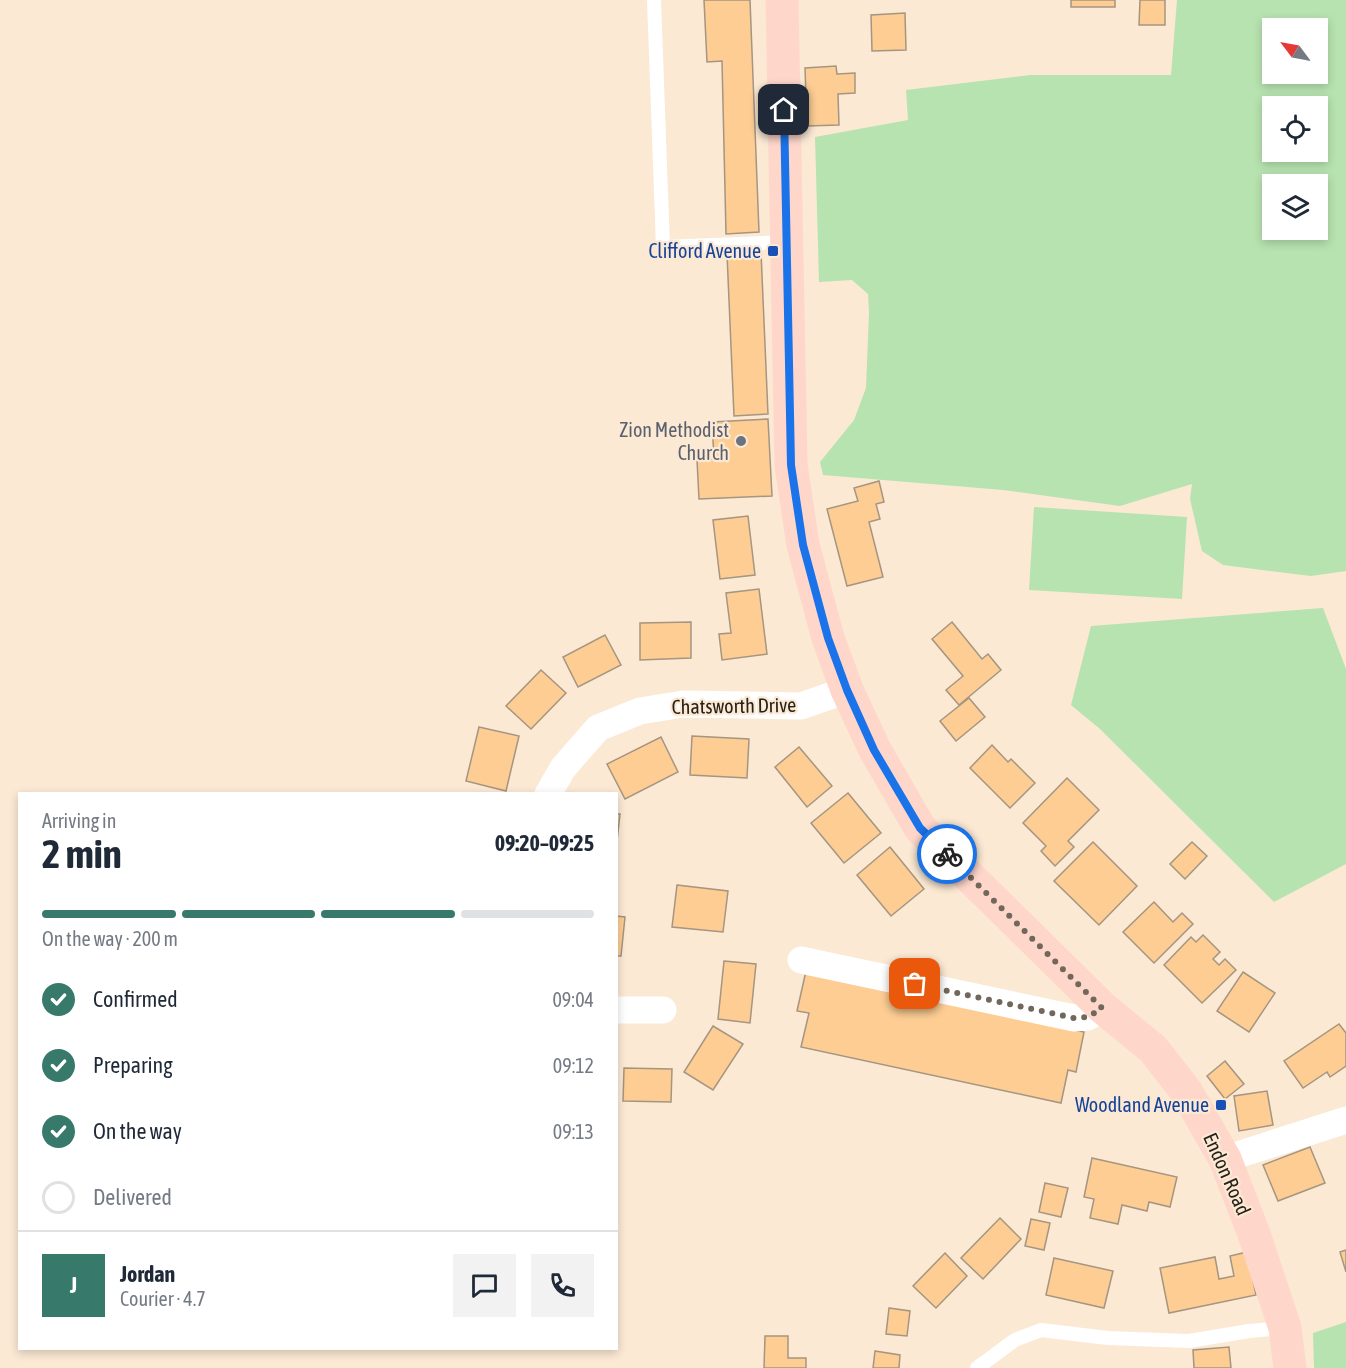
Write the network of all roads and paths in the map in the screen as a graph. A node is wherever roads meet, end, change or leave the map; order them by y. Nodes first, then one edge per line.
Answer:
1 (654, 0) edge
2 (782, 0) edge
3 (787, 242) junction
4 (847, 690) junction
5 (549, 792) edge
6 (801, 960) dead end
7 (1102, 1008) junction
8 (618, 1010) edge
9 (663, 1010) dead end
10 (1346, 1120) edge
11 (1225, 1159) junction
12 (1285, 1328) junction
13 (977, 1368) edge
14 (1290, 1368) edge

1 - 3 lane
2 - 3 main road, Endon Road
3 - 4 main road, Endon Road
4 - 5 street, Chatsworth Drive
4 - 7 main road, Endon Road
6 - 7 street
7 - 11 main road, Endon Road
8 - 9 street
10 - 11 street
11 - 12 main road, Endon Road
12 - 13 lane
12 - 14 main road, Endon Road

